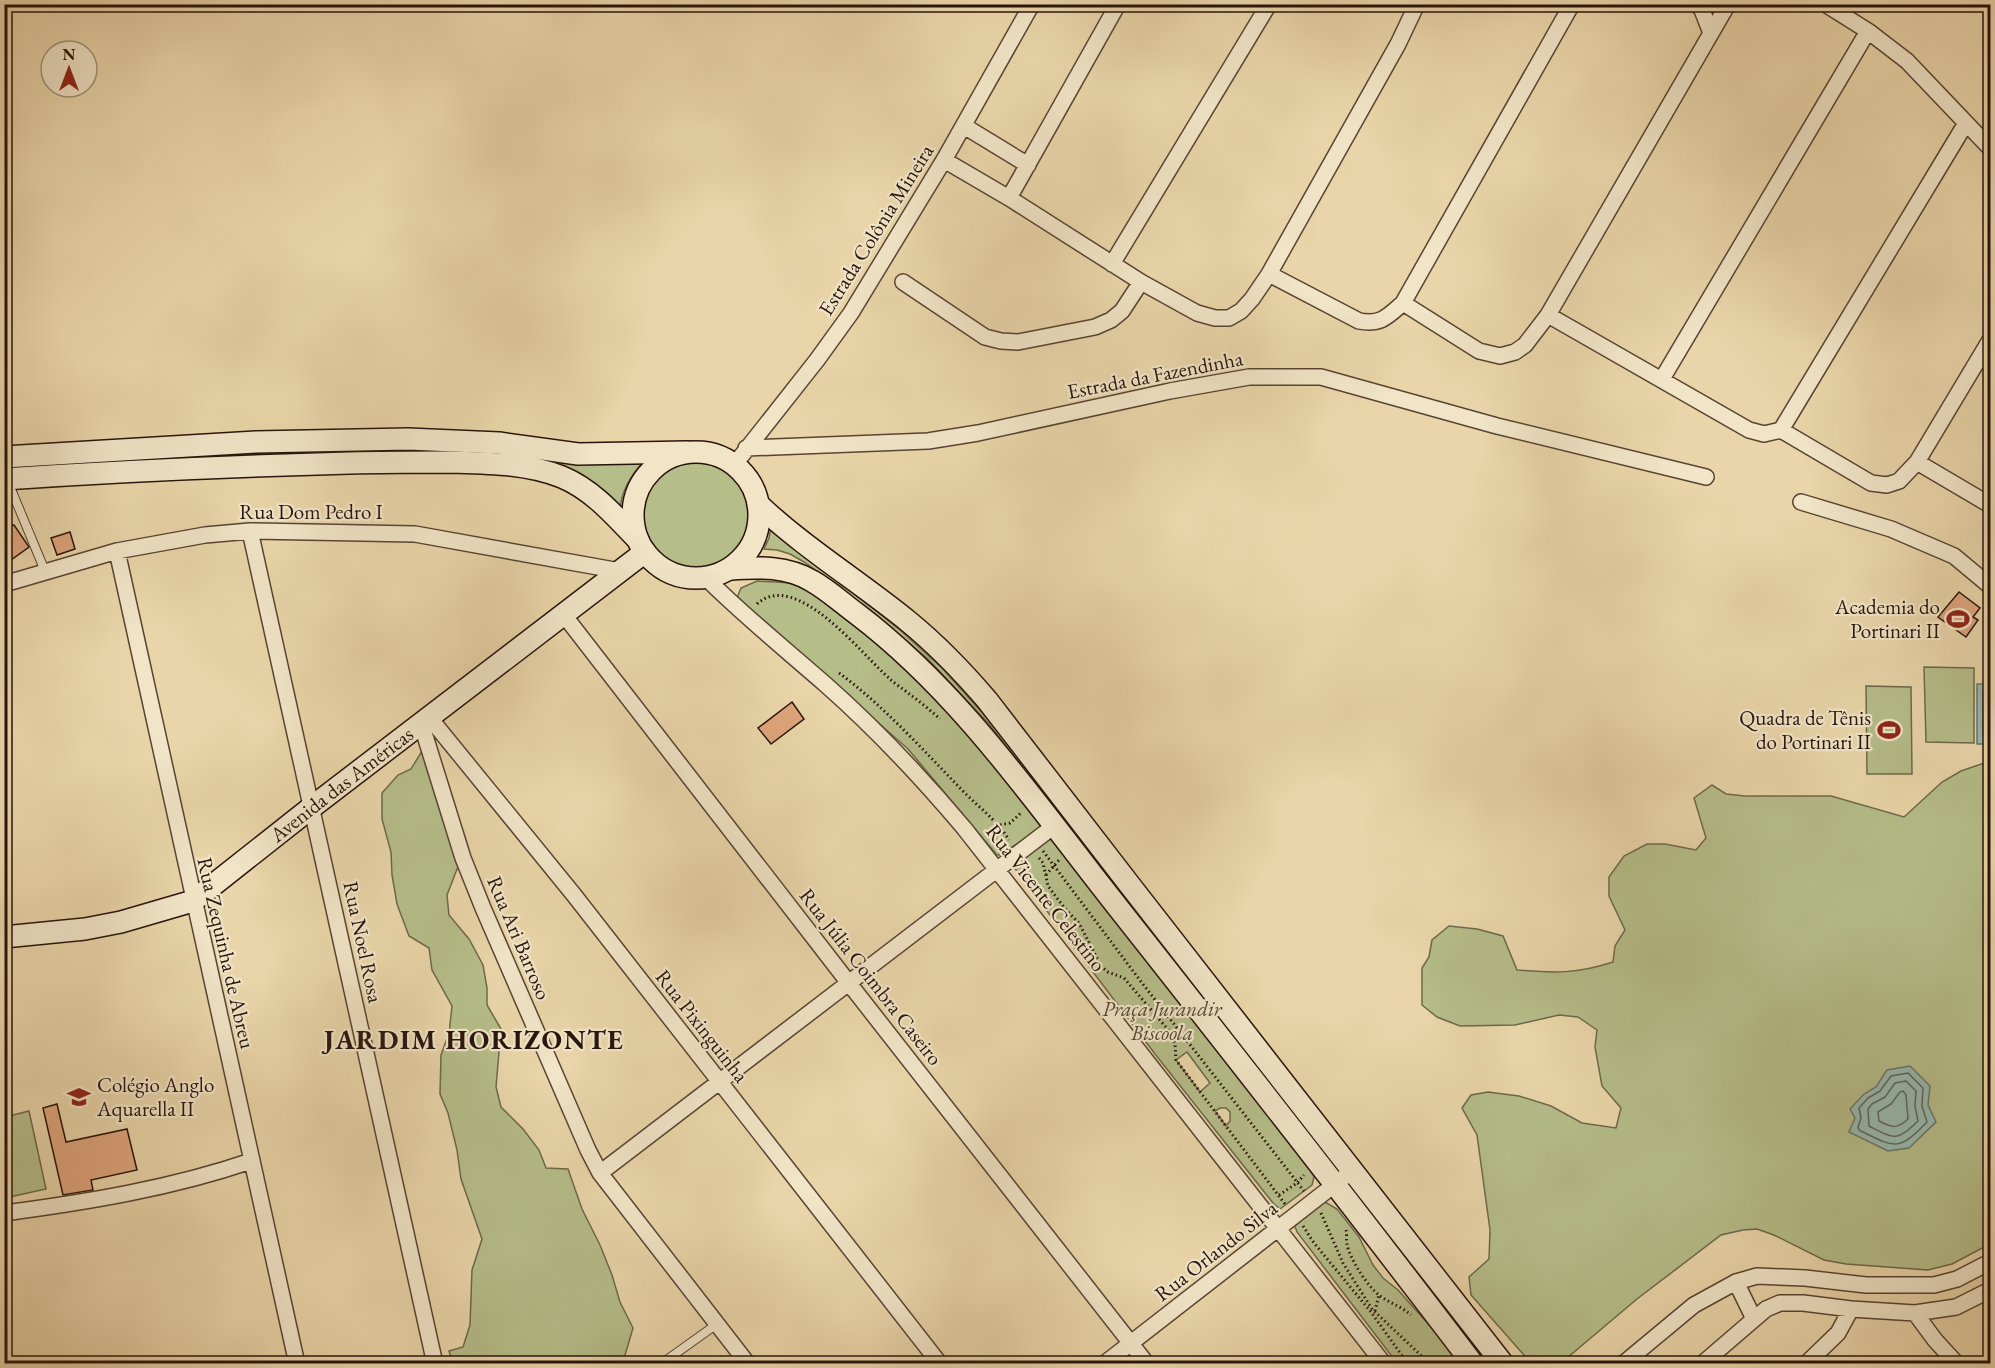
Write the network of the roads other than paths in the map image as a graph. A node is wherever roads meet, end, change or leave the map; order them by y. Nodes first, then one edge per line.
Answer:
1 (1032, 4) edge
2 (1118, 4) edge
3 (1269, 4) edge
4 (1417, 4) edge
5 (1572, 4) edge
6 (1697, 4) edge
7 (1728, 4) edge
8 (1825, 4) edge
9 (1868, 31) junction
10 (1711, 33) junction
11 (1966, 123) junction
12 (964, 126) junction
13 (1990, 148) edge
14 (944, 160) junction
15 (1028, 165) junction
16 (1008, 198) junction
17 (1112, 264) junction
18 (1269, 274) junction
19 (903, 282) dead end
20 (1141, 282) junction
21 (1403, 303) junction
22 (1548, 315) junction
23 (1990, 340) edge
24 (1662, 379) junction
25 (1781, 430) junction
26 (687, 452) junction
27 (740, 456) junction
28 (4, 457) edge
29 (1917, 462) junction
30 (5, 476) edge
31 (1706, 477) dead end
32 (1801, 502) dead end
33 (1990, 505) edge
34 (760, 506) junction
35 (250, 531) junction
36 (641, 546) junction
37 (117, 551) junction
38 (731, 569) junction
39 (620, 571) junction
40 (45, 572) junction
41 (706, 578) junction
42 (4, 584) edge
43 (1990, 586) edge
44 (564, 615) junction
45 (425, 720) junction
46 (312, 807) junction
47 (1054, 826) junction
48 (996, 868) junction
49 (193, 901) junction
50 (4, 937) edge
51 (848, 982) junction
52 (719, 1082) junction
53 (251, 1161) junction
54 (1352, 1172) junction
55 (600, 1173) junction
56 (1336, 1185) junction
57 (4, 1213) edge
58 (1280, 1229) junction
59 (1990, 1262) edge
60 (1736, 1282) junction
61 (1890, 1285) junction
62 (1990, 1290) edge
63 (1851, 1309) junction
64 (1886, 1312) junction
65 (1915, 1313) junction
66 (1754, 1318) junction
67 (717, 1324) junction
68 (1131, 1342) junction
69 (297, 1364) edge
70 (435, 1364) edge
71 (661, 1364) edge
72 (748, 1364) edge
73 (940, 1364) edge
74 (1104, 1364) edge
75 (1147, 1364) edge
76 (1384, 1364) edge
77 (1473, 1364) edge
78 (1503, 1364) edge
79 (1623, 1364) edge
80 (1702, 1364) edge
81 (1806, 1364) edge
82 (1957, 1364) edge

1 - 12 street, Estrada Colônia Mineira
2 - 15 street
3 - 17 street
4 - 18 street
5 - 21 street
6 - 10 street
7 - 10 street
8 - 9 street
9 - 11 street
9 - 24 street
10 - 22 street
11 - 13 street
11 - 25 street
12 - 14 street, Estrada Colônia Mineira
12 - 15 street
14 - 16 street
14 - 27 street, Estrada Colônia Mineira
15 - 16 street
16 - 17 street
17 - 20 street
18 - 20 street
18 - 21 street
19 - 20 street
21 - 22 street
22 - 24 street
23 - 29 street
24 - 25 street
25 - 29 street
26 - 27 main road
26 - 28 main road
26 - 36 main road
27 - 31 street, Estrada da Fazendinha
27 - 34 main road
29 - 33 street
30 - 36 main road
30 - 40 lane
32 - 43 street
34 - 38 main road
34 - 54 main road
35 - 37 street, Rua Dom Pedro I
35 - 39 street, Rua Dom Pedro I
35 - 46 street, Rua Noel Rosa
36 - 39 main road, Avenida das Américas
36 - 41 main road
37 - 40 street, Rua Dom Pedro I
37 - 49 street, Rua Zequinha de Abreu
38 - 41 main road
38 - 47 main road
39 - 44 main road, Avenida das Américas
40 - 42 street, Rua Dom Pedro I
41 - 48 street, Rua Vicente Celestino
44 - 45 main road, Avenida das Américas
44 - 51 street, Rua Júlia Coimbra Caseiro
45 - 46 main road, Avenida das Américas
45 - 52 street, Rua Pixinguinha
45 - 55 street, Rua Ari Barroso
46 - 49 main road, Avenida das Américas
46 - 70 street, Rua Noel Rosa
47 - 48 street
47 - 56 main road
48 - 51 street
48 - 58 street, Rua Vicente Celestino
49 - 50 main road, Avenida das Américas
49 - 53 street, Rua Zequinha de Abreu
51 - 52 street
51 - 68 street, Rua Júlia Coimbra Caseiro
52 - 55 street
52 - 73 street, Rua Pixinguinha
53 - 57 street
53 - 69 street, Rua Zequinha de Abreu
54 - 56 street, Rua Orlando Silva
54 - 78 main road
55 - 67 street, Rua Ari Barroso
56 - 58 street, Rua Orlando Silva
56 - 77 main road
58 - 68 street, Rua Orlando Silva
58 - 76 street, Rua Vicente Celestino
59 - 61 street
60 - 61 street
60 - 66 street
60 - 79 street
61 - 64 street
62 - 65 street
63 - 64 street
63 - 66 street
63 - 81 street
64 - 65 street
65 - 82 street
66 - 80 street
67 - 71 lane
67 - 72 street, Rua Ari Barroso
68 - 74 street, Rua Orlando Silva
68 - 75 street, Rua Júlia Coimbra Caseiro

